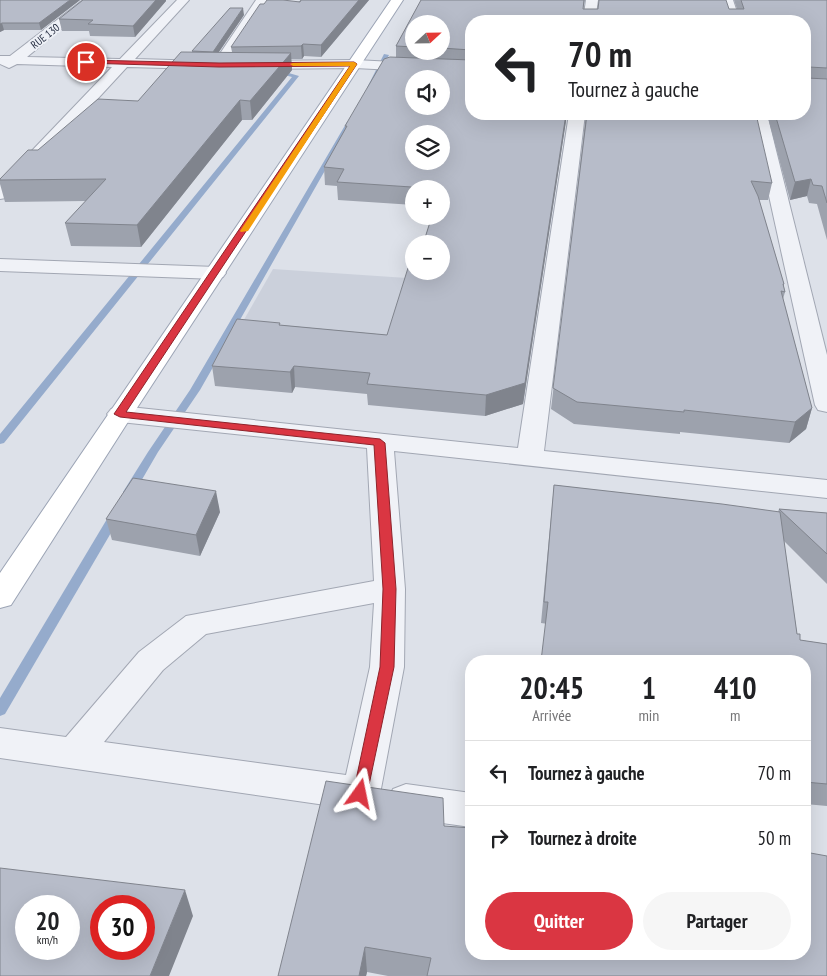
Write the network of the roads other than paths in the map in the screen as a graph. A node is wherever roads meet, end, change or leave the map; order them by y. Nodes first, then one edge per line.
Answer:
1 (90, 0) edge
2 (183, 0) edge
3 (262, 0) edge
4 (397, 0) edge
5 (592, 0) edge
6 (727, 0) edge
7 (590, 15) edge
8 (732, 15) edge
9 (7, 60) edge
10 (122, 63) junction
11 (354, 64) junction
12 (219, 65) junction
13 (465, 70) edge
14 (0, 72) edge
15 (575, 120) edge
16 (760, 120) edge
17 (0, 194) edge
18 (0, 265) edge
19 (216, 273) junction
20 (827, 405) edge
21 (120, 414) junction
22 (380, 443) junction
23 (530, 459) junction
24 (827, 489) edge
25 (390, 589) junction
26 (0, 597) edge
27 (0, 744) edge
28 (73, 754) junction
29 (360, 794) junction
30 (465, 809) edge

1 - 9 street, RUE 130
2 - 10 street
3 - 12 street
4 - 11 main road
5 - 7 street
6 - 8 street
9 - 10 street
9 - 14 street, RUE 130
10 - 12 street
10 - 17 street
11 - 12 street
11 - 13 street
11 - 19 main road
15 - 23 street
16 - 20 street
18 - 19 street
19 - 21 main road
21 - 22 street
21 - 26 main road
22 - 23 street
22 - 25 street
23 - 24 street
25 - 28 street
25 - 29 street
27 - 28 street
28 - 29 street
29 - 30 street

